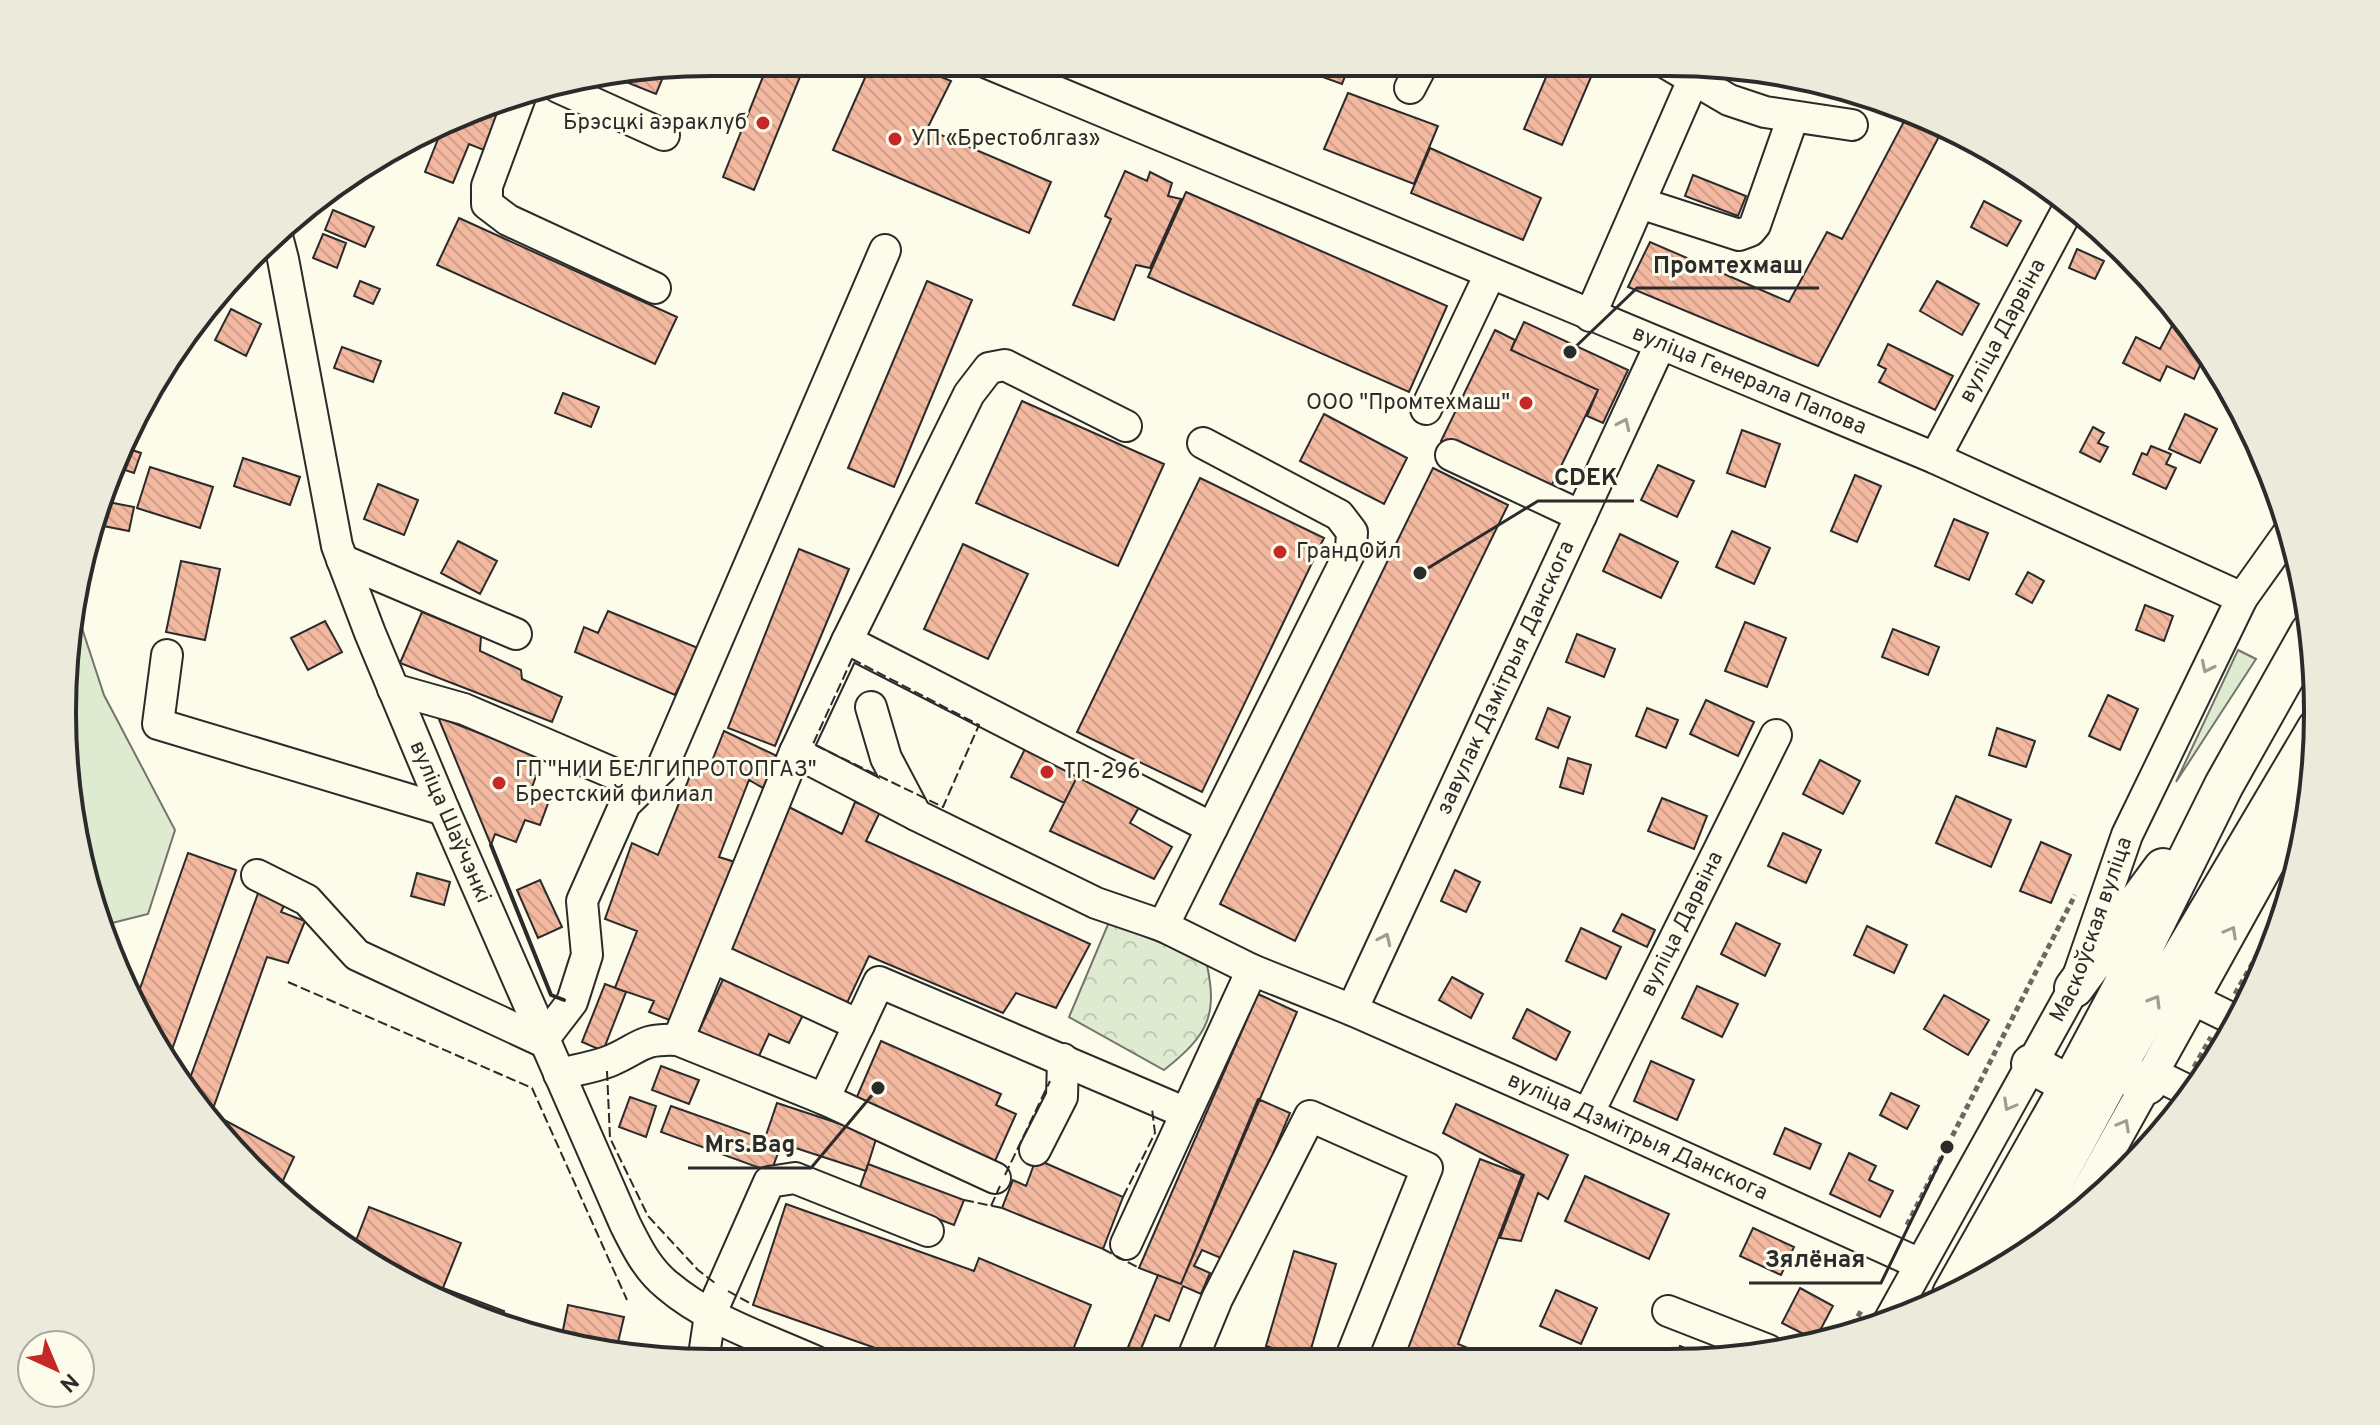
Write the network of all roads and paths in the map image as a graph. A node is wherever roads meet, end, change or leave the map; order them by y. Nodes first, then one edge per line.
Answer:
1 (1018, 76) edge
2 (1687, 76) edge
3 (1693, 80) junction
4 (570, 92) edge
5 (516, 108) edge
6 (1793, 117) junction
7 (1852, 125) dead end
8 (664, 135) dead end
9 (1640, 203) junction
10 (2064, 216) edge
11 (280, 246) edge
12 (885, 250) dead end
13 (1490, 274) junction
14 (655, 288) dead end
15 (1590, 316) junction
16 (1660, 345) junction
17 (1426, 409) dead end
18 (1126, 426) dead end
19 (1203, 443) dead end
20 (1451, 455) dead end
21 (1935, 458) junction
22 (1581, 516) junction
23 (2281, 544) edge
24 (342, 560) junction
25 (2242, 598) junction
26 (516, 634) dead end
27 (847, 641) junction
28 (2301, 648) edge
29 (167, 655) dead end
30 (393, 689) junction
31 (871, 707) dead end
32 (1776, 735) dead end
33 (795, 752) junction
34 (2303, 752) edge
35 (2224, 785) junction
36 (643, 786) junction
37 (444, 810) junction
38 (916, 815) junction
39 (2296, 816) edge
40 (1212, 828) junction
41 (257, 875) dead end
42 (2082, 881) dead end
43 (1163, 926) junction
44 (712, 957) junction
45 (1252, 970) junction
46 (2074, 988) junction
47 (2194, 1000) junction
48 (1352, 1010) junction
49 (2227, 1016) edge
50 (859, 1025) junction
51 (678, 1040) junction
52 (542, 1041) junction
53 (1063, 1059) junction
54 (2031, 1064) junction
55 (559, 1074) junction
56 (2112, 1078) junction
57 (2179, 1090) edge
58 (824, 1099) junction
59 (1186, 1113) junction
60 (1588, 1114) junction
61 (1035, 1150) dead end
62 (995, 1178) dead end
63 (2079, 1197) edge
64 (928, 1231) dead end
65 (2022, 1241) edge
66 (1126, 1244) dead end
67 (1907, 1258) junction
68 (1967, 1274) edge
69 (1668, 1311) dead end
70 (1877, 1313) edge
71 (710, 1315) junction
72 (1752, 1344) edge
73 (705, 1349) edge
74 (787, 1349) edge
75 (1196, 1349) edge
76 (1354, 1349) edge

1 - 13 street, вуліца Генерала Папова
2 - 3 street
3 - 6 street
3 - 9 street
4 - 8 street
5 - 14 street
6 - 7 street
6 - 9 street
9 - 15 street
10 - 21 street, вуліца Дарвіна
11 - 24 street, вуліца Шаўчэнкі
12 - 36 street
13 - 15 street, вуліца Генерала Папова
13 - 17 street
15 - 16 street, вуліца Генерала Папова
16 - 21 street, вуліца Генерала Папова
22 -> 16 street, завулак Дзмітрыя Данскога
18 - 27 street
19 - 40 street
20 - 22 street
21 - 25 street, вуліца Генерала Папова
48 -> 22 street, завулак Дзмітрыя Данскога
23 - 25 street, Маскоўская вуліца
24 - 26 street
24 - 30 street, вуліца Шаўчэнкі
25 -> 46 street, Маскоўская вуліца
27 - 33 street
27 - 40 street
28 - 35 main road, Маскоўская вуліца
29 - 37 street
30 - 36 street
30 - 37 street, вуліца Шаўчэнкі
31 - 38 street
32 - 60 street, вуліца Дарвіна
33 - 38 street, вуліца Дзмітрыя Данскога
33 - 44 street
56 -> 34 main road, Маскоўская вуліца
35 - 46 main road
35 - 56 main road, Маскоўская вуліца
36 - 52 street
37 - 52 street, вуліца Шаўчэнкі
38 - 43 street, вуліца Дзмітрыя Данскога
47 -> 39 street, Маскоўская вуліца
40 - 43 street
41 - 52 street
42 - 67 path
43 - 45 street, вуліца Дзмітрыя Данскога
44 - 50 street
44 - 51 street
45 - 48 street, вуліца Дзмітрыя Данскога
45 - 59 street
46 - 54 street, Маскоўская вуліца
47 - 49 street
47 - 56 street, Маскоўская вуліца
48 - 60 street, вуліца Дзмітрыя Данскога
50 - 53 street
50 - 58 street
51 - 55 street
51 - 58 street
52 - 55 street, вуліца Шаўчэнкі
53 - 59 street
53 - 61 street
54 - 56 main road
54 -> 67 street, Маскоўская вуліца
55 - 71 street, вуліца Шаўчэнкі
56 - 57 street
63 -> 56 street, Маскоўская вуліца
56 - 65 main road, Маскоўская вуліца
56 - 68 main road, Маскоўская вуліца
58 - 62 street
59 - 66 street
60 - 67 street, вуліца Дзмітрыя Данскога
64 - 71 street
67 - 70 street, Маскоўская вуліца
69 - 72 street
71 - 73 street
71 - 74 street, вуліца Шаўчэнкі
75 - 76 street

